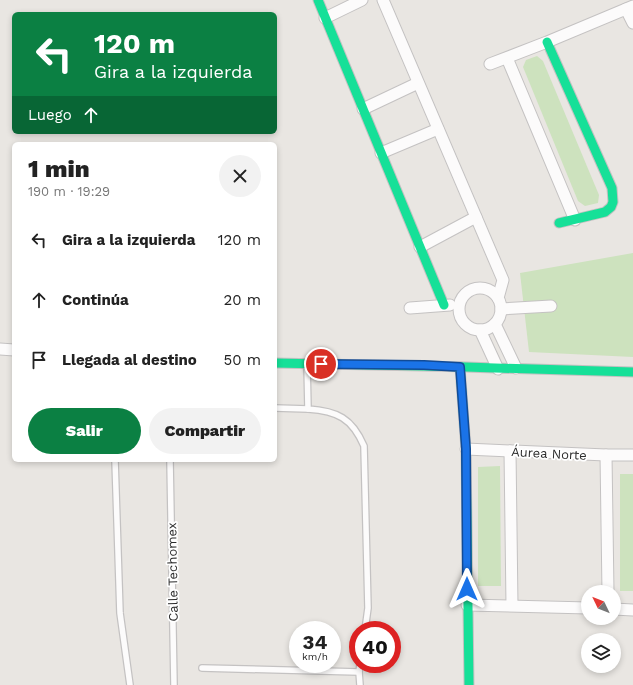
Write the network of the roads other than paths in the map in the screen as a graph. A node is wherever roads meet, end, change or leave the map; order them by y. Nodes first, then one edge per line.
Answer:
1 (318, 0) edge
2 (362, 0) edge
3 (383, 0) edge
4 (630, 7) edge
5 (325, 18) junction
6 (633, 23) edge
7 (547, 42) junction
8 (507, 58) junction
9 (490, 64) dead end
10 (418, 83) junction
11 (363, 109) junction
12 (438, 129) junction
13 (381, 154) junction
14 (476, 217) junction
15 (575, 220) junction
16 (559, 223) dead end
17 (420, 247) junction
18 (498, 298) junction
19 (444, 305) junction
20 (458, 306) junction
21 (551, 306) dead end
22 (410, 308) dead end
23 (501, 309) junction
24 (495, 324) junction
25 (480, 330) junction
26 (0, 349) edge
27 (12, 350) edge
28 (277, 363) edge
29 (307, 364) junction
30 (460, 367) junction
31 (516, 368) junction
32 (498, 369) junction
33 (633, 372) edge
34 (277, 408) edge
35 (308, 409) junction
36 (466, 449) junction
37 (510, 451) junction
38 (606, 455) junction
39 (633, 455) edge
40 (115, 462) edge
41 (170, 462) edge
42 (608, 585) edge
43 (467, 605) junction
44 (512, 605) junction
45 (581, 608) edge
46 (621, 609) edge
47 (633, 610) edge
48 (366, 621) edge
49 (202, 668) dead end
50 (349, 672) edge
51 (359, 673) edge
52 (130, 685) edge
53 (174, 685) edge
54 (360, 685) edge
55 (469, 685) edge

1 - 5 street
2 - 5 street
3 - 10 street
4 - 6 street
4 - 7 street
5 - 11 street
7 - 8 street
7 - 15 street
8 - 9 street
8 - 15 street
10 - 11 street
10 - 12 street
11 - 13 street
12 - 13 street
12 - 14 street
13 - 17 street
14 - 17 street
14 - 18 street
15 - 16 street
17 - 19 street
18 - 20 street
18 - 23 street
19 - 20 street
19 - 22 street
20 - 25 street
21 - 23 street
23 - 24 street
24 - 25 street
24 - 31 street
25 - 32 street
26 - 27 street
28 - 29 street
29 - 30 street
29 - 35 lane
30 - 32 street
30 - 36 street
31 - 32 street
31 - 33 street
34 - 35 lane
35 - 48 lane
36 - 37 street, Áurea Norte
36 - 43 street
37 - 38 street, Áurea Norte
37 - 44 street
38 - 39 street, Áurea Norte
38 - 42 street
40 - 52 lane
41 - 53 lane, Calle Techomex
43 - 44 street
43 - 55 street
44 - 45 street
46 - 47 street
49 - 50 lane
51 - 54 lane

